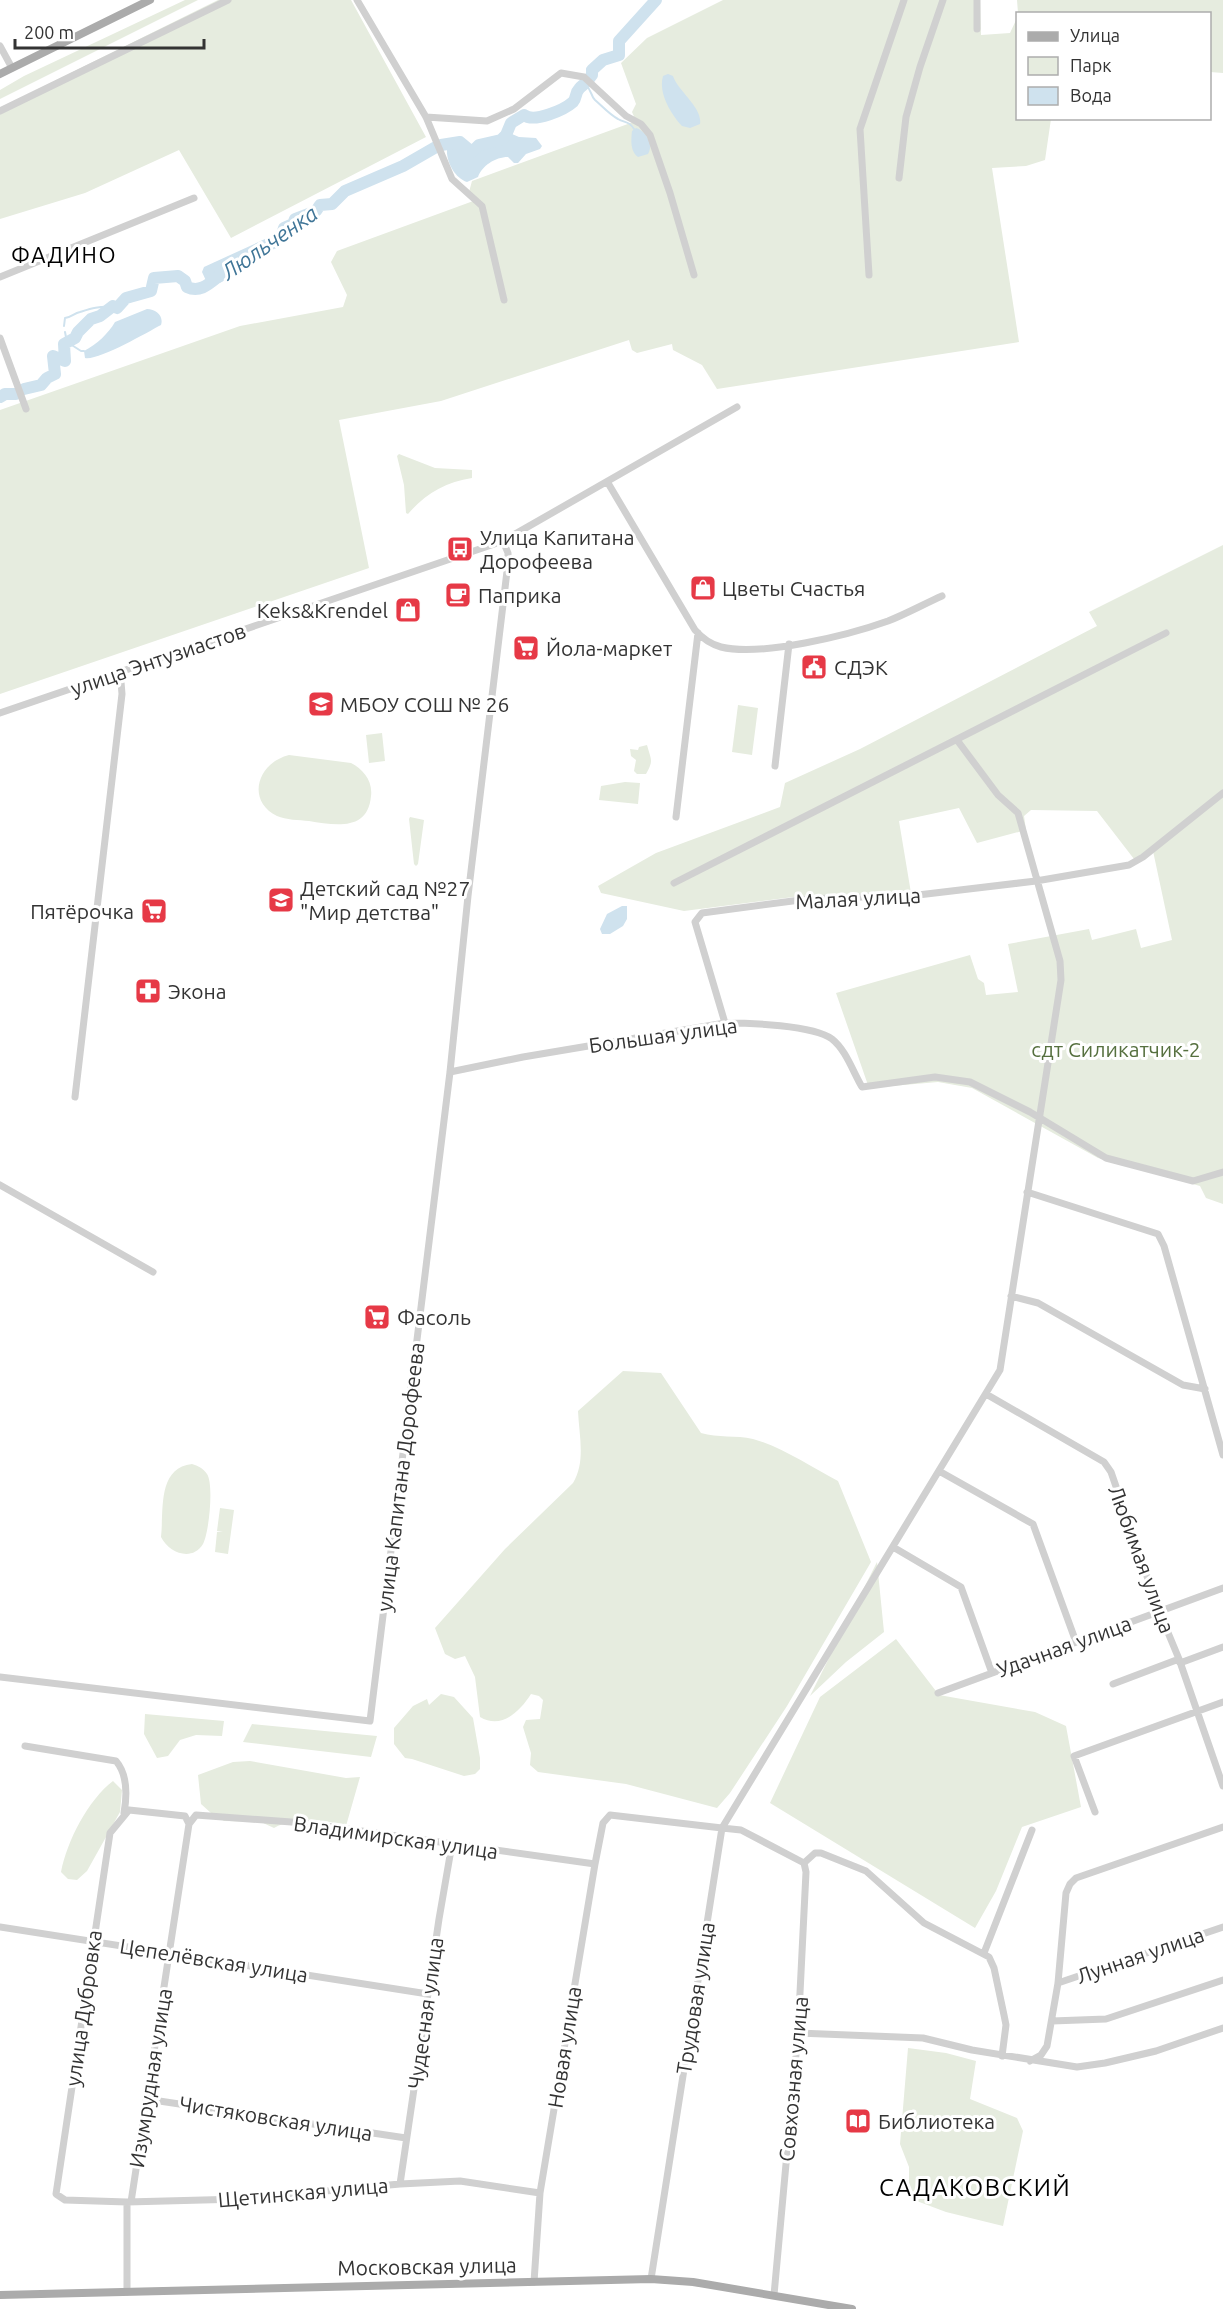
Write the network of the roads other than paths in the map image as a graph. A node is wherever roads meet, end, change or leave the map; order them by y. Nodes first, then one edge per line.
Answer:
1 (150, 0) edge
2 (228, 0) edge
3 (357, 0) edge
4 (904, 0) edge
5 (943, 0) edge
6 (977, 0) edge
7 (977, 29) dead end
8 (0, 46) edge
9 (12, 68) junction
10 (0, 74) edge
11 (0, 111) edge
12 (426, 117) junction
13 (899, 178) dead end
14 (194, 198) dead end
15 (694, 275) dead end
16 (868, 275) dead end
17 (0, 277) edge
18 (504, 300) dead end
19 (0, 338) edge
20 (737, 407) dead end
21 (26, 409) dead end
22 (608, 483) junction
23 (503, 541) junction
24 (942, 596) dead end
25 (698, 633) junction
26 (1166, 633) dead end
27 (789, 645) junction
28 (117, 672) junction
29 (0, 713) edge
30 (957, 740) junction
31 (775, 766) dead end
32 (1223, 794) edge
33 (676, 817) dead end
34 (1036, 881) junction
35 (674, 883) dead end
36 (725, 1023) junction
37 (450, 1072) junction
38 (75, 1097) dead end
39 (1038, 1118) junction
40 (1223, 1172) edge
41 (0, 1185) edge
42 (1027, 1192) junction
43 (153, 1272) dead end
44 (1011, 1296) junction
45 (1205, 1389) junction
46 (986, 1394) junction
47 (1223, 1455) edge
48 (939, 1471) junction
49 (893, 1547) junction
50 (1223, 1588) edge
51 (1159, 1611) junction
52 (1076, 1642) junction
53 (1223, 1647) edge
54 (1180, 1661) junction
55 (992, 1673) junction
56 (0, 1677) edge
57 (1113, 1684) dead end
58 (938, 1693) dead end
59 (1223, 1702) edge
60 (1197, 1712) junction
61 (25, 1746) dead end
62 (1223, 1786) edge
63 (1095, 1812) dead end
64 (196, 1815) joint
65 (124, 1816) junction
66 (189, 1824) junction
67 (1223, 1827) edge
68 (722, 1828) junction
69 (1032, 1830) dead end
70 (452, 1844) junction
71 (804, 1863) junction
72 (595, 1864) junction
73 (0, 1927) edge
74 (1223, 1927) edge
75 (93, 1940) junction
76 (169, 1953) junction
77 (984, 1953) junction
78 (1223, 1980) edge
79 (1058, 1983) junction
80 (428, 1994) junction
81 (1052, 2021) junction
82 (1223, 2028) edge
83 (798, 2033) junction
84 (1002, 2056) junction
85 (1030, 2061) junction
86 (146, 2099) junction
87 (406, 2138) junction
88 (400, 2184) junction
89 (540, 2193) junction
90 (64, 2200) joint
91 (129, 2202) junction
92 (651, 2280) junction
93 (534, 2282) junction
94 (127, 2292) junction
95 (0, 2295) edge
96 (774, 2295) junction
97 (828, 2307) edge
98 (852, 2309) edge

1 - 9 main road
2 - 11 street
3 - 12 street
4 - 16 street
5 - 13 street
6 - 7 street
8 - 9 street
9 - 10 main road
12 - 15 street
12 - 18 street
14 - 17 street
19 - 21 street
20 - 22 street, улица Энтузиастов
22 - 23 street, улица Энтузиастов
22 - 25 street
23 - 28 street, улица Энтузиастов
23 - 37 street, улица Капитана Дорофеева
24 - 27 street
25 - 27 street
25 - 33 street
26 - 30 street
27 - 31 street
28 - 29 street, улица Энтузиастов
28 - 38 street
30 - 34 street
30 - 35 street
32 - 34 street, Малая улица
34 - 36 street, Малая улица
34 - 39 street
36 - 37 street, Большая улица
36 - 39 street, Большая улица
37 - 56 street, улица Капитана Дорофеева
39 - 40 street
39 - 42 street
41 - 43 street
42 - 44 street
42 - 45 street
44 - 45 street
44 - 46 street
45 - 47 street
46 - 48 street
46 - 51 street, Любимая улица
48 - 49 street
48 - 52 street
49 - 55 street
49 - 68 street
50 - 51 street, Удачная улица
51 - 52 street, Удачная улица
51 - 54 street, Любимая улица
52 - 55 street, Удачная улица
53 - 54 street
54 - 57 street
54 - 60 street, Любимая улица
55 - 58 street, Удачная улица
59 - 60 street
60 - 62 street, Любимая улица
60 - 63 street
61 - 65 street, улица Дубровка
64 - 66 street, Изумрудная улица
64 - 70 street, Владимирская улица
65 - 66 street
65 - 75 street, улица Дубровка
66 - 76 street, Изумрудная улица
67 - 79 street
68 - 71 street
68 - 72 street, Новая улица
68 - 92 street, Трудовая улица
69 - 77 street
70 - 72 street, Владимирская улица
70 - 80 street, Чудесная улица
71 - 77 street
71 - 83 street, Совхозная улица
72 - 89 street, Новая улица
73 - 75 street, Цепелёвская улица
74 - 79 street, Лунная улица
75 - 76 street, Цепелёвская улица
75 - 90 street, улица Дубровка
76 - 80 street, Цепелёвская улица
76 - 86 street, Изумрудная улица
77 - 84 street
78 - 81 street
79 - 81 street
80 - 87 street, Чудесная улица
81 - 85 street
82 - 85 street
83 - 84 street
83 - 96 street, Совхозная улица
84 - 85 street
86 - 87 street, Чистяковская улица
86 - 91 street, Изумрудная улица
87 - 88 street, Чудесная улица
88 - 89 street, Щетинская улица
88 - 91 street, Щетинская улица
89 - 93 street, Новая улица
90 - 91 street, Щетинская улица
91 - 94 street, Изумрудная улица
92 - 93 main road, Московская улица
92 - 96 main road, Московская улица
93 - 94 main road, Московская улица
94 - 95 main road, Московская улица
96 - 97 main road, Московская улица
97 - 98 main road, Московская улица

